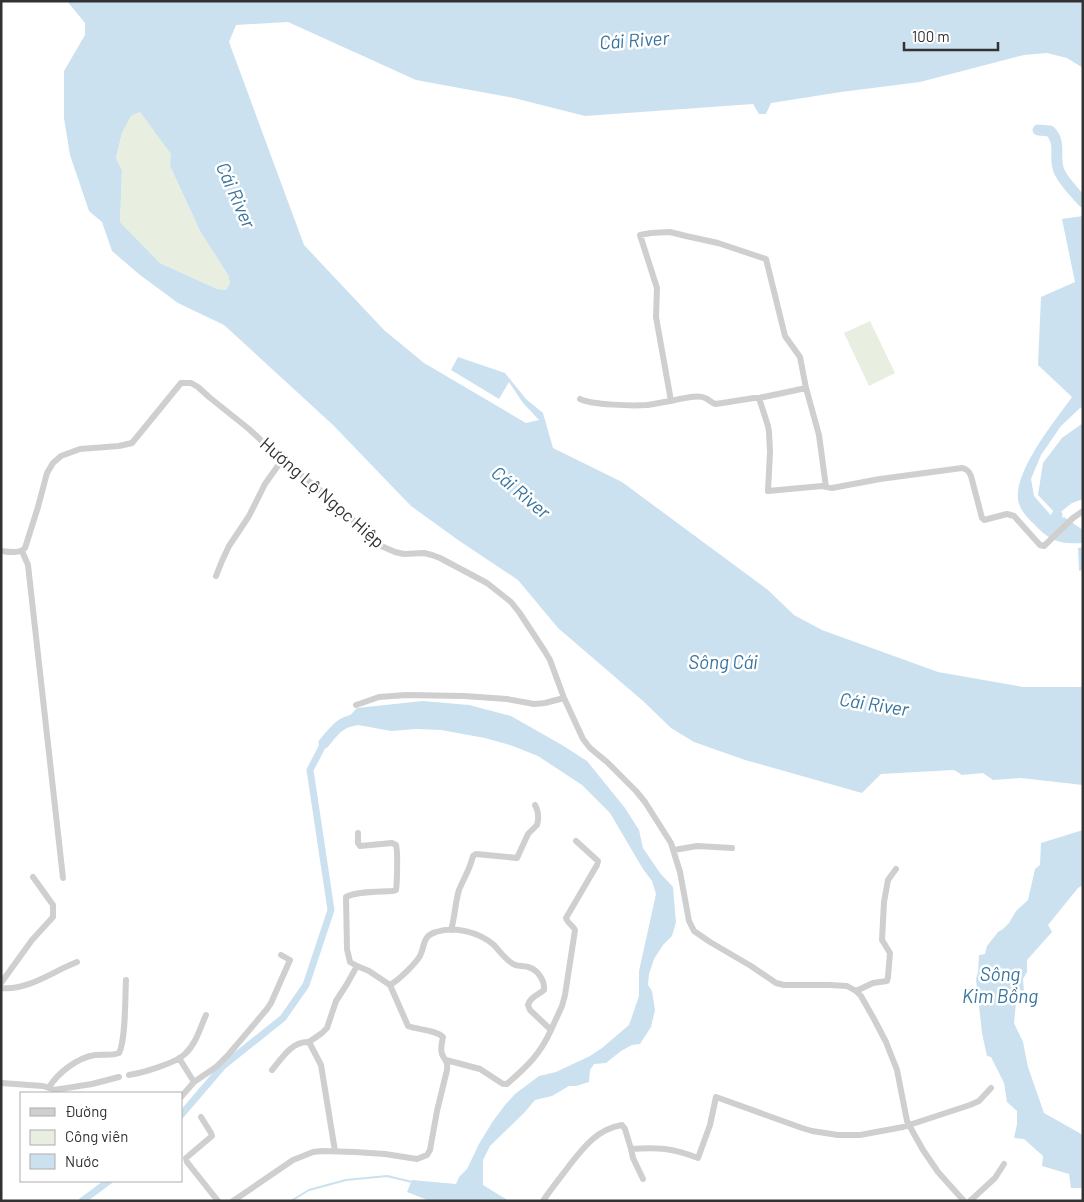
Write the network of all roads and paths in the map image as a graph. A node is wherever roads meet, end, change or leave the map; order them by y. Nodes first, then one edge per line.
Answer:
1 (806, 388) junction
2 (759, 398) junction
3 (580, 399) dead end
4 (671, 401) junction
5 (282, 460) junction
6 (826, 487) junction
7 (1083, 511) edge
8 (22, 551) junction
9 (1, 552) edge
10 (216, 576) dead end
11 (564, 698) junction
12 (356, 705) dead end
13 (535, 805) dead end
14 (358, 833) dead end
15 (576, 841) dead end
16 (732, 848) dead end
17 (674, 850) junction
18 (896, 869) dead end
19 (33, 876) dead end
20 (63, 878) dead end
21 (451, 930) junction
22 (282, 955) dead end
23 (76, 962) dead end
24 (357, 966) junction
25 (126, 980) dead end
26 (1, 983) edge
27 (390, 985) junction
28 (1, 988) edge
29 (856, 991) junction
30 (206, 1015) dead end
31 (551, 1030) junction
32 (309, 1042) junction
33 (179, 1058) junction
34 (446, 1060) junction
35 (272, 1070) dead end
36 (129, 1075) dead end
37 (120, 1078) dead end
38 (194, 1082) junction
39 (1, 1083) edge
40 (991, 1088) dead end
41 (53, 1090) edge
42 (182, 1096) edge
43 (201, 1117) dead end
44 (910, 1126) junction
45 (631, 1150) junction
46 (335, 1151) junction
47 (1004, 1164) dead end
48 (643, 1180) dead end
49 (218, 1201) edge
50 (233, 1201) edge
51 (543, 1201) edge
52 (964, 1201) edge
53 (970, 1201) edge

1 - 2 street
1 - 4 street
1 - 6 street
2 - 4 street
2 - 6 street
3 - 4 street
5 - 8 street, Hương Lộ Ngọc Hiệp
5 - 10 street
5 - 11 street, Hương Lộ Ngọc Hiệp
6 - 7 street
8 - 9 street
8 - 20 street
11 - 12 street
11 - 17 street, Hương Lộ Ngọc Hiệp
13 - 21 street
14 - 24 street
15 - 31 street
16 - 17 street
17 - 29 street, Hương Lộ Ngọc Hiệp
18 - 29 street
19 - 26 street
21 - 27 street
21 - 31 street
22 - 38 street
23 - 28 street
24 - 27 street
24 - 32 street
25 - 41 street
27 - 34 street
29 - 44 street
30 - 33 street
31 - 34 street
32 - 35 street
32 - 46 street
33 - 36 street
33 - 38 street
34 - 46 street
37 - 41 street
38 - 42 street
39 - 41 street
40 - 44 street
43 - 49 street
44 - 45 street
44 - 52 street
45 - 48 street
45 - 51 street
46 - 50 street
47 - 53 street

